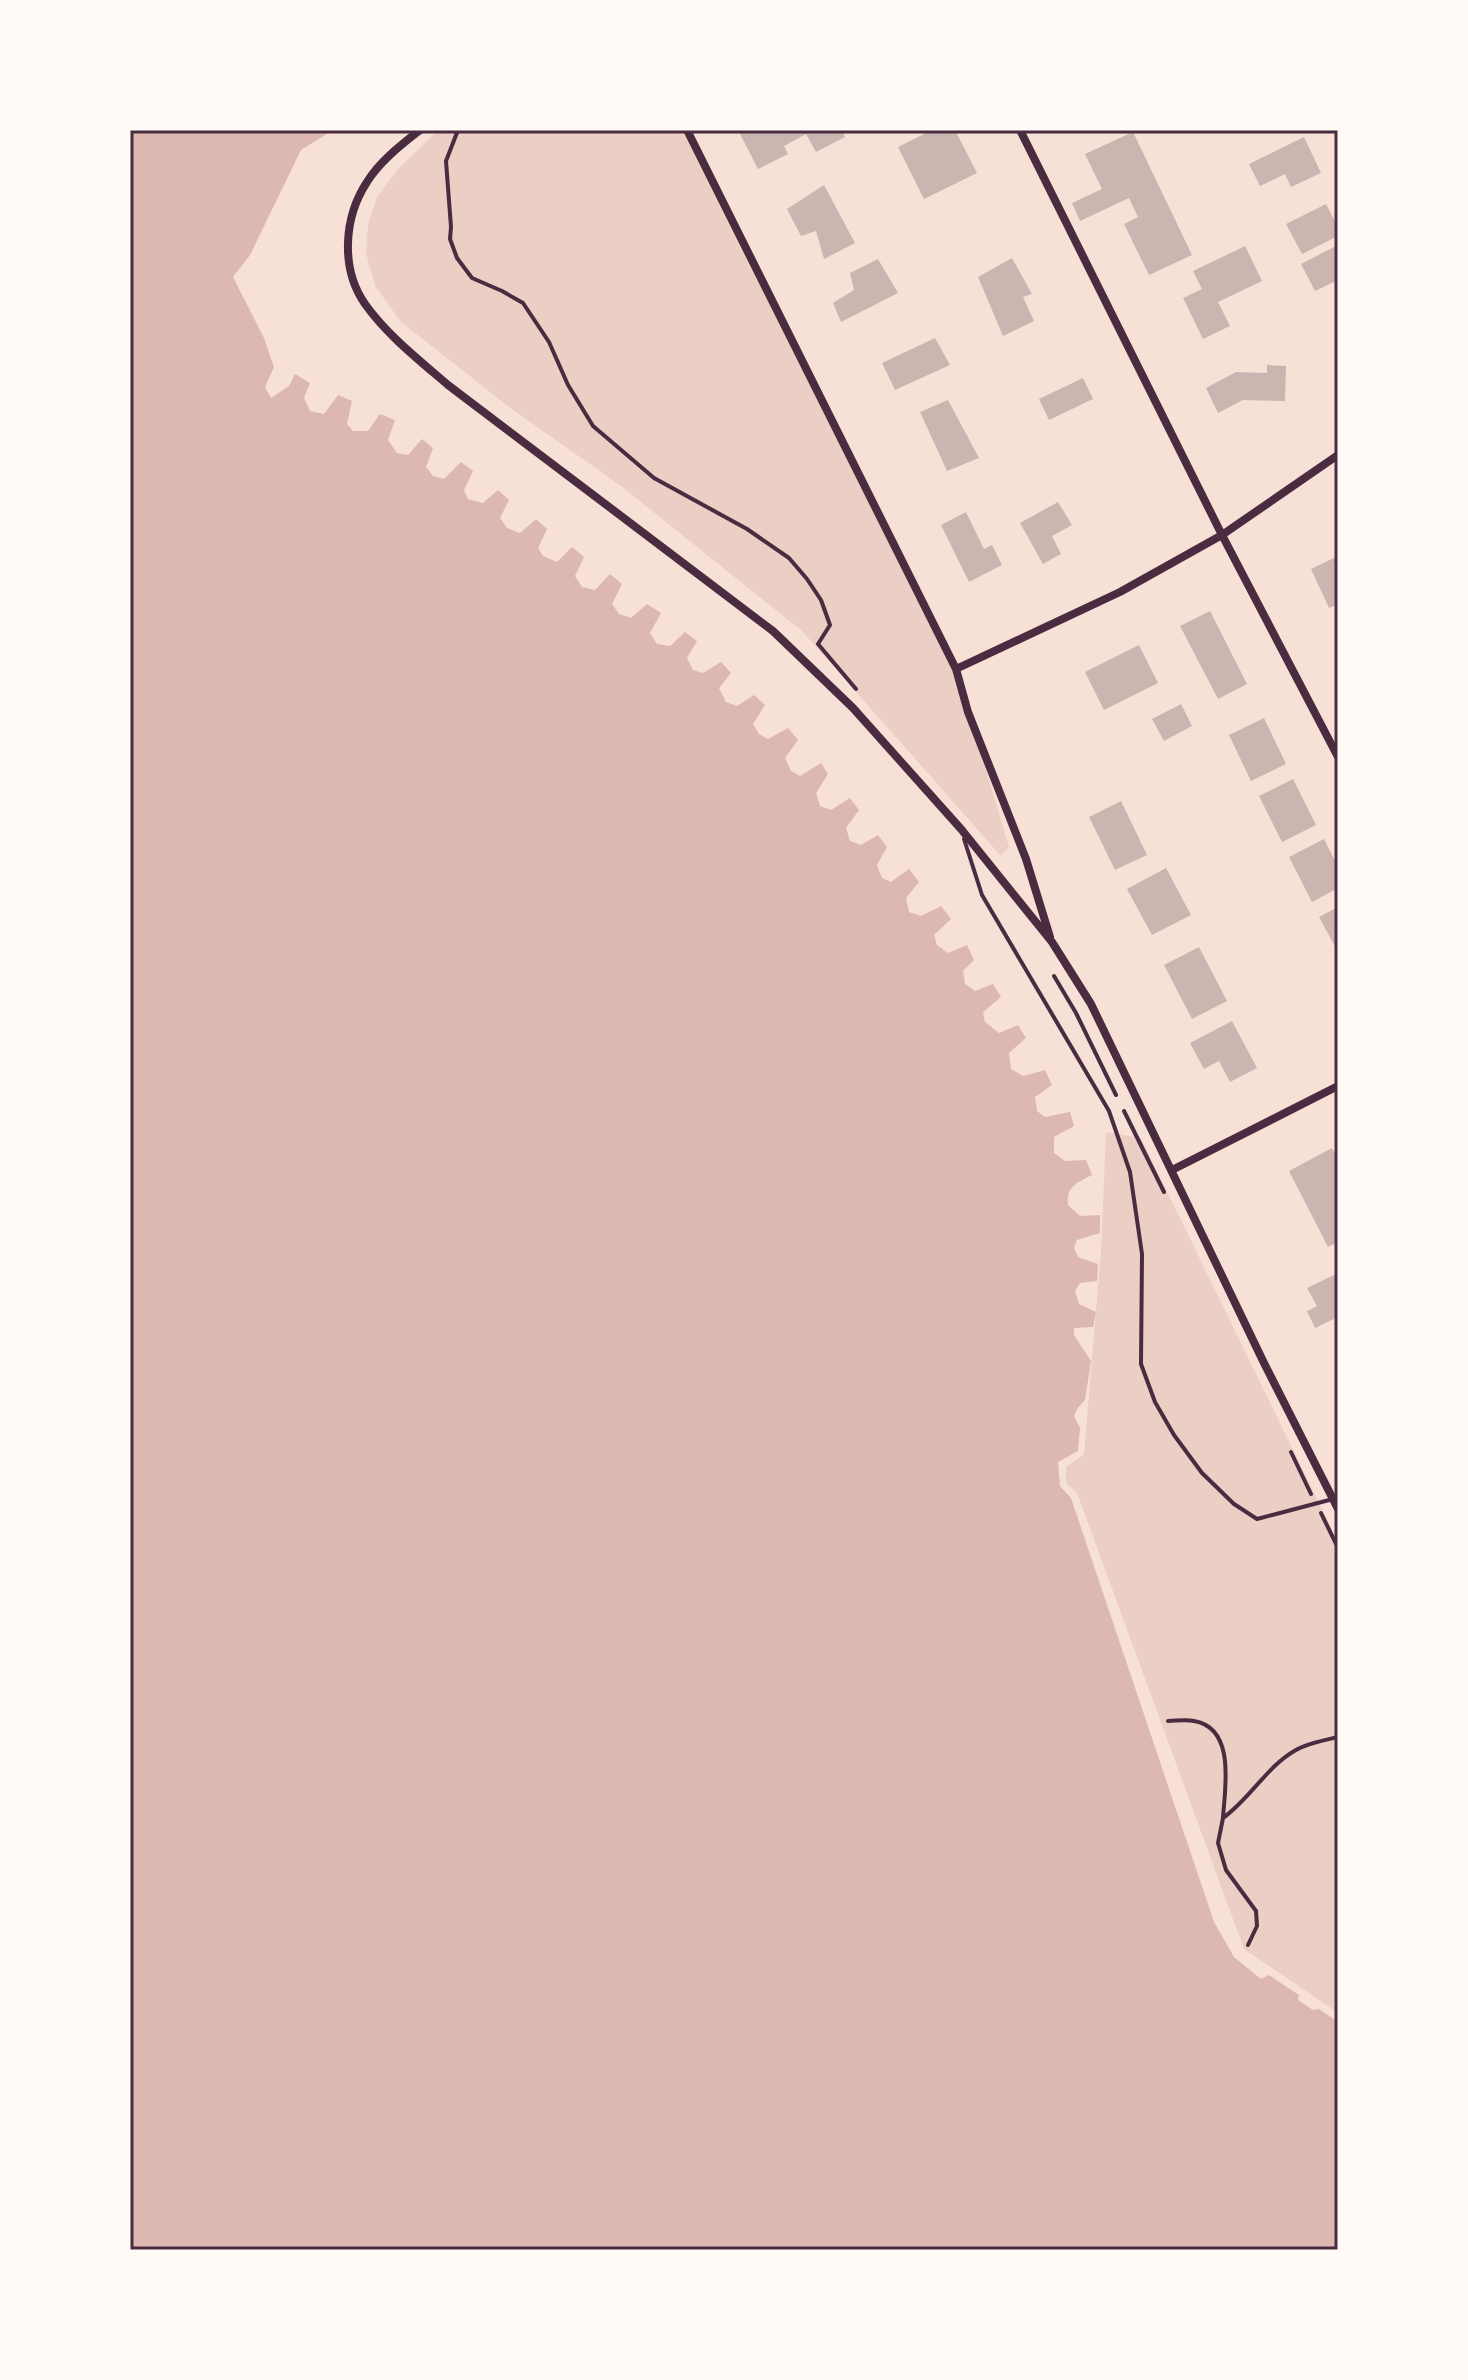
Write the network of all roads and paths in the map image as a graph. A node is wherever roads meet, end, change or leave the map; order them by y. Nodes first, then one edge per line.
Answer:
1 (420, 130) edge
2 (458, 130) edge
3 (687, 130) edge
4 (1020, 130) edge
5 (1338, 455) edge
6 (1222, 535) junction
7 (789, 558) dead end
8 (956, 669) junction
9 (1338, 757) edge
10 (961, 829) junction
11 (1052, 942) junction
12 (1338, 1086) edge
13 (1172, 1170) junction
14 (1333, 1499) junction
15 (1338, 1509) edge
16 (1168, 1721) dead end
17 (1338, 1737) edge
18 (1223, 1818) junction
19 (1248, 1945) dead end

1 - 10 street
2 - 7 path
3 - 8 street
4 - 6 street
5 - 6 street
6 - 8 street
6 - 9 street
8 - 11 street
10 - 11 street
10 - 14 lane
11 - 13 street
12 - 13 street
13 - 14 street
14 - 15 street
16 - 18 path
17 - 18 path
18 - 19 path

